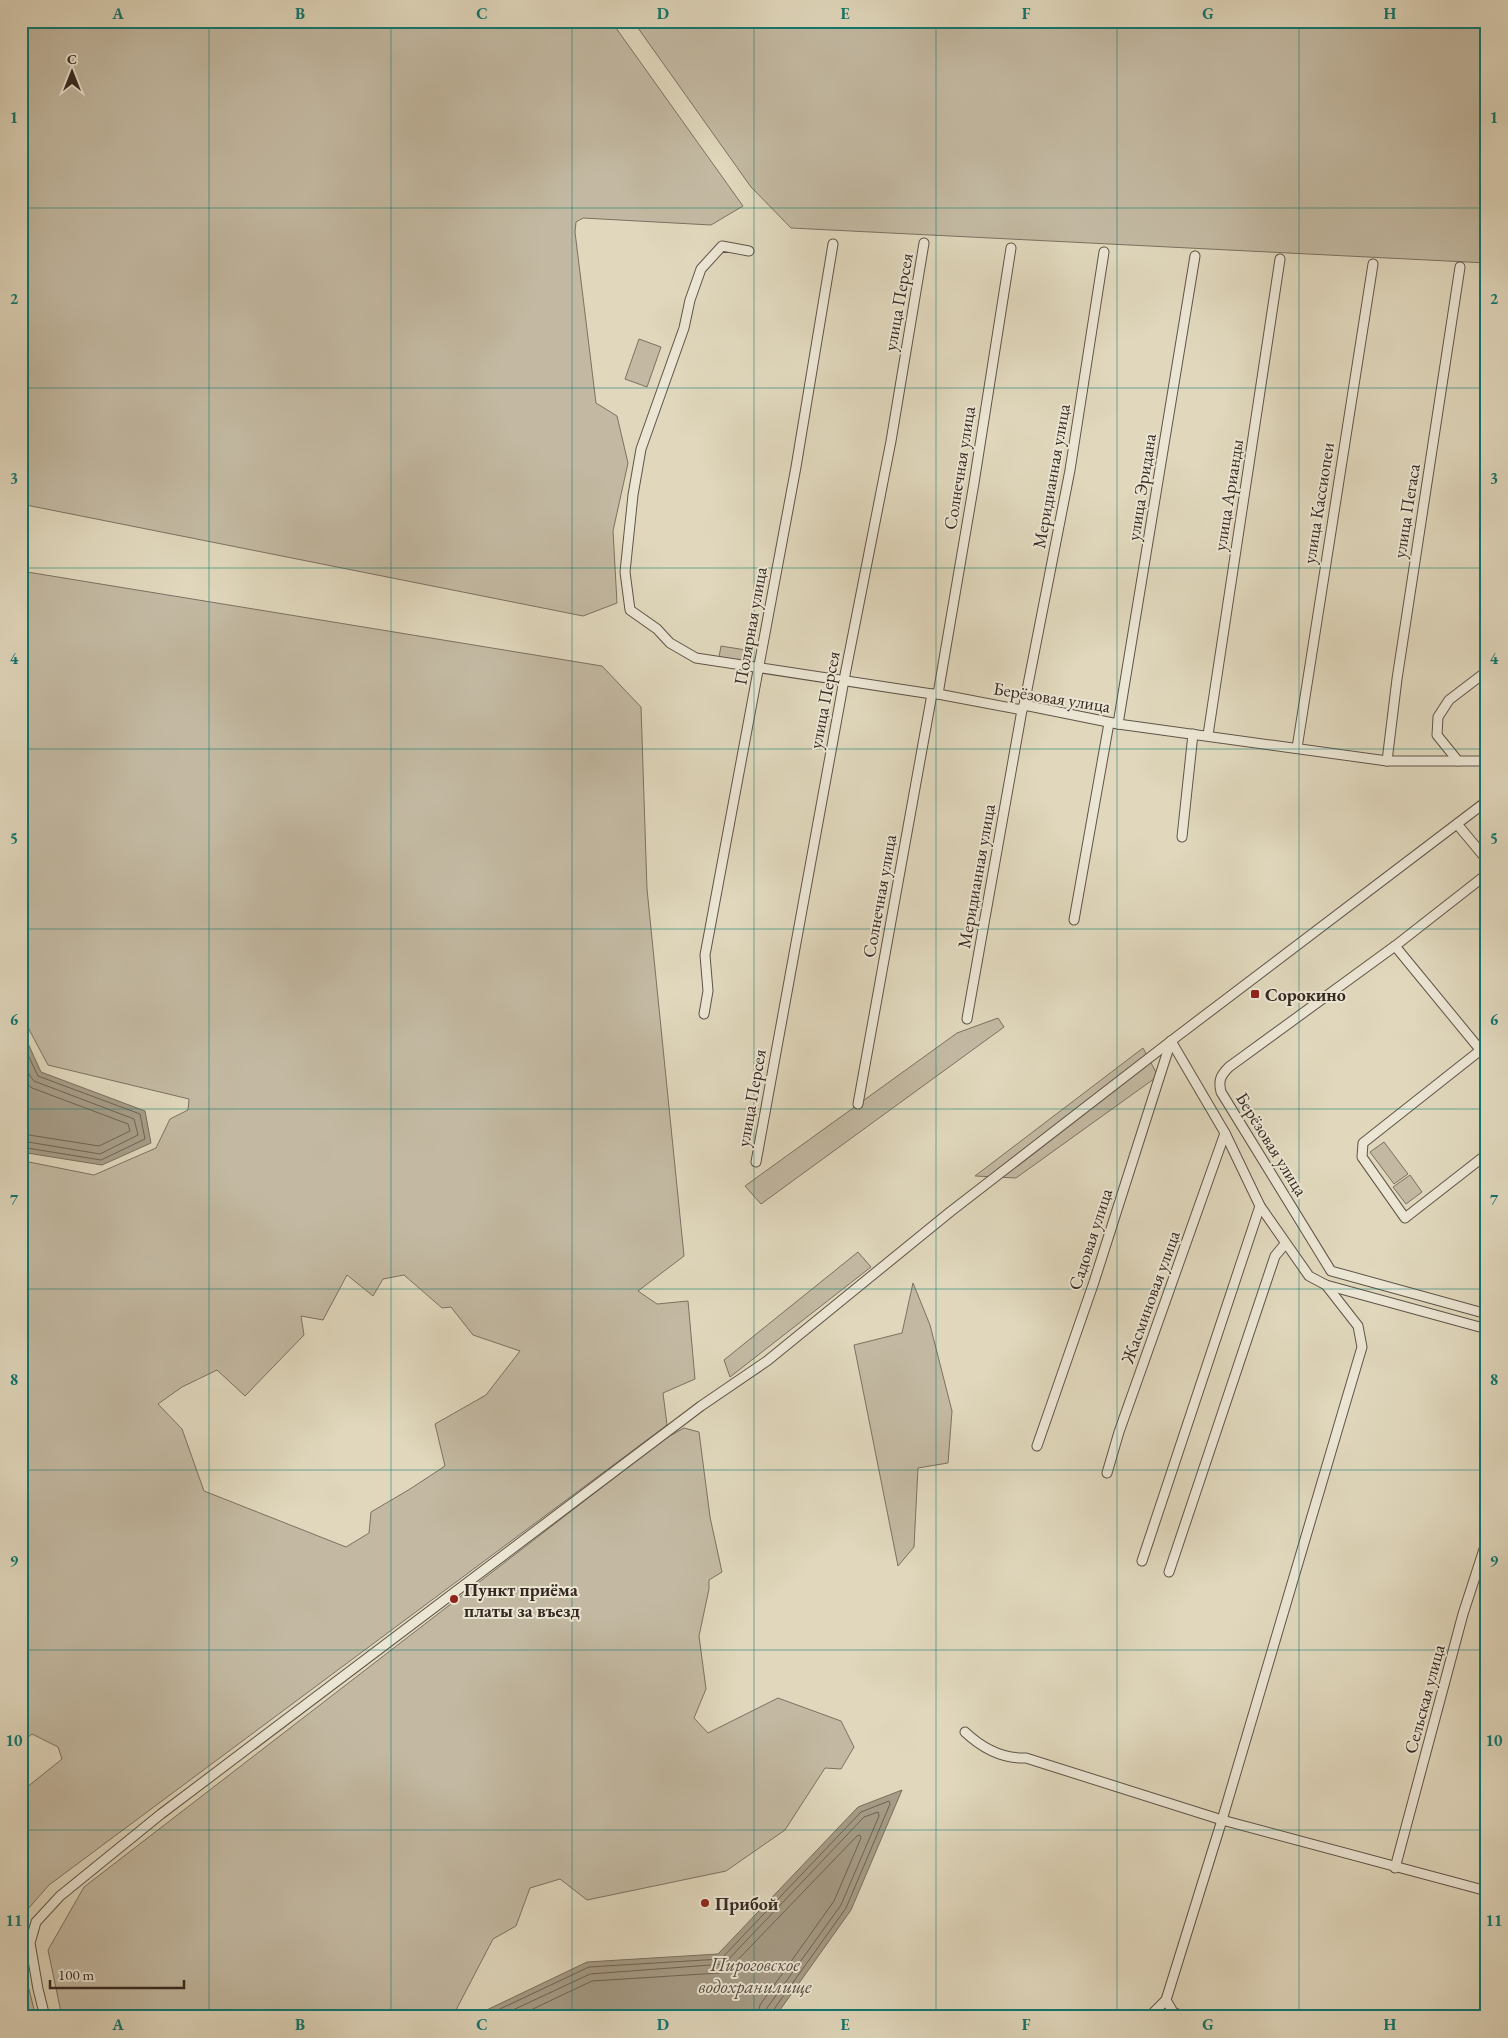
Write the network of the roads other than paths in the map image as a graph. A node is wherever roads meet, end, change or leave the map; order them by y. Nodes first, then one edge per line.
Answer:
1 (924, 243) dead end
2 (833, 244) dead end
3 (1011, 248) dead end
4 (749, 251) dead end
5 (1104, 252) dead end
6 (1195, 256) dead end
7 (1280, 259) dead end
8 (1373, 264) dead end
9 (1460, 267) dead end
10 (760, 667) junction
11 (1487, 672) edge
12 (844, 680) junction
13 (935, 694) junction
14 (1023, 707) junction
15 (1114, 723) junction
16 (1193, 734) junction
17 (1208, 735) junction
18 (1297, 748) junction
19 (1387, 761) junction
20 (1458, 761) junction
21 (1487, 761) edge
22 (1487, 801) edge
23 (1457, 824) junction
24 (1182, 837) dead end
25 (1487, 860) edge
26 (1487, 874) edge
27 (1074, 920) dead end
28 (1395, 946) junction
29 (704, 1014) dead end
30 (967, 1019) dead end
31 (1171, 1041) junction
32 (1484, 1047) edge
33 (1487, 1058) edge
34 (858, 1104) dead end
35 (1225, 1133) junction
36 (1487, 1154) edge
37 (756, 1162) dead end
38 (1260, 1206) junction
39 (1285, 1244) junction
40 (1326, 1285) junction
41 (1487, 1314) edge
42 (1487, 1329) edge
43 (1037, 1446) dead end
44 (1106, 1473) dead end
45 (1487, 1540) edge
46 (1142, 1561) dead end
47 (1169, 1572) dead end
48 (965, 1732) dead end
49 (1222, 1820) junction
50 (1395, 1868) junction
51 (1487, 1891) edge
52 (1166, 2000) junction
53 (46, 2017) edge
54 (1153, 2017) edge
55 (1184, 2017) edge

1 - 12 street, улица Персея
2 - 10 street, Полярная улица
3 - 13 street, Солнечная улица
4 - 10 street, Берёзовая улица
5 - 14 street, Меридианная улица
6 - 15 street, улица Эридана
7 - 17 street, улица Арианды
8 - 18 street, улица Кассиопеи
9 - 19 street, улица Пегаса
10 - 12 street, Берёзовая улица
10 - 29 street, Полярная улица
11 - 20 street
12 - 13 street, Берёзовая улица
12 - 37 street, улица Персея
13 - 14 street, Берёзовая улица
13 - 34 street, Солнечная улица
14 - 15 street, Берёзовая улица
14 - 30 street, Меридианная улица
15 - 16 street, Берёзовая улица
15 - 27 street, улица Эридана
16 - 17 street, Берёзовая улица
16 - 24 street
17 - 18 street, Берёзовая улица
18 - 19 street, Берёзовая улица
19 - 20 street, Берёзовая улица
20 - 21 street, Берёзовая улица
22 - 23 street
23 - 25 street
23 - 31 street
26 - 28 street, Берёзовая улица
28 - 32 street
28 - 41 street, Берёзовая улица
31 - 35 street
31 - 43 street, Садовая улица
31 - 53 street
32 - 33 street
32 - 36 street
35 - 38 street
35 - 44 street, Жасминовая улица
38 - 39 street
38 - 46 street
39 - 40 street
39 - 47 street
40 - 42 street
40 - 49 street
45 - 50 street, Сельская улица
48 - 49 street
49 - 50 street
49 - 52 street
50 - 51 street
52 - 54 street
52 - 55 street

